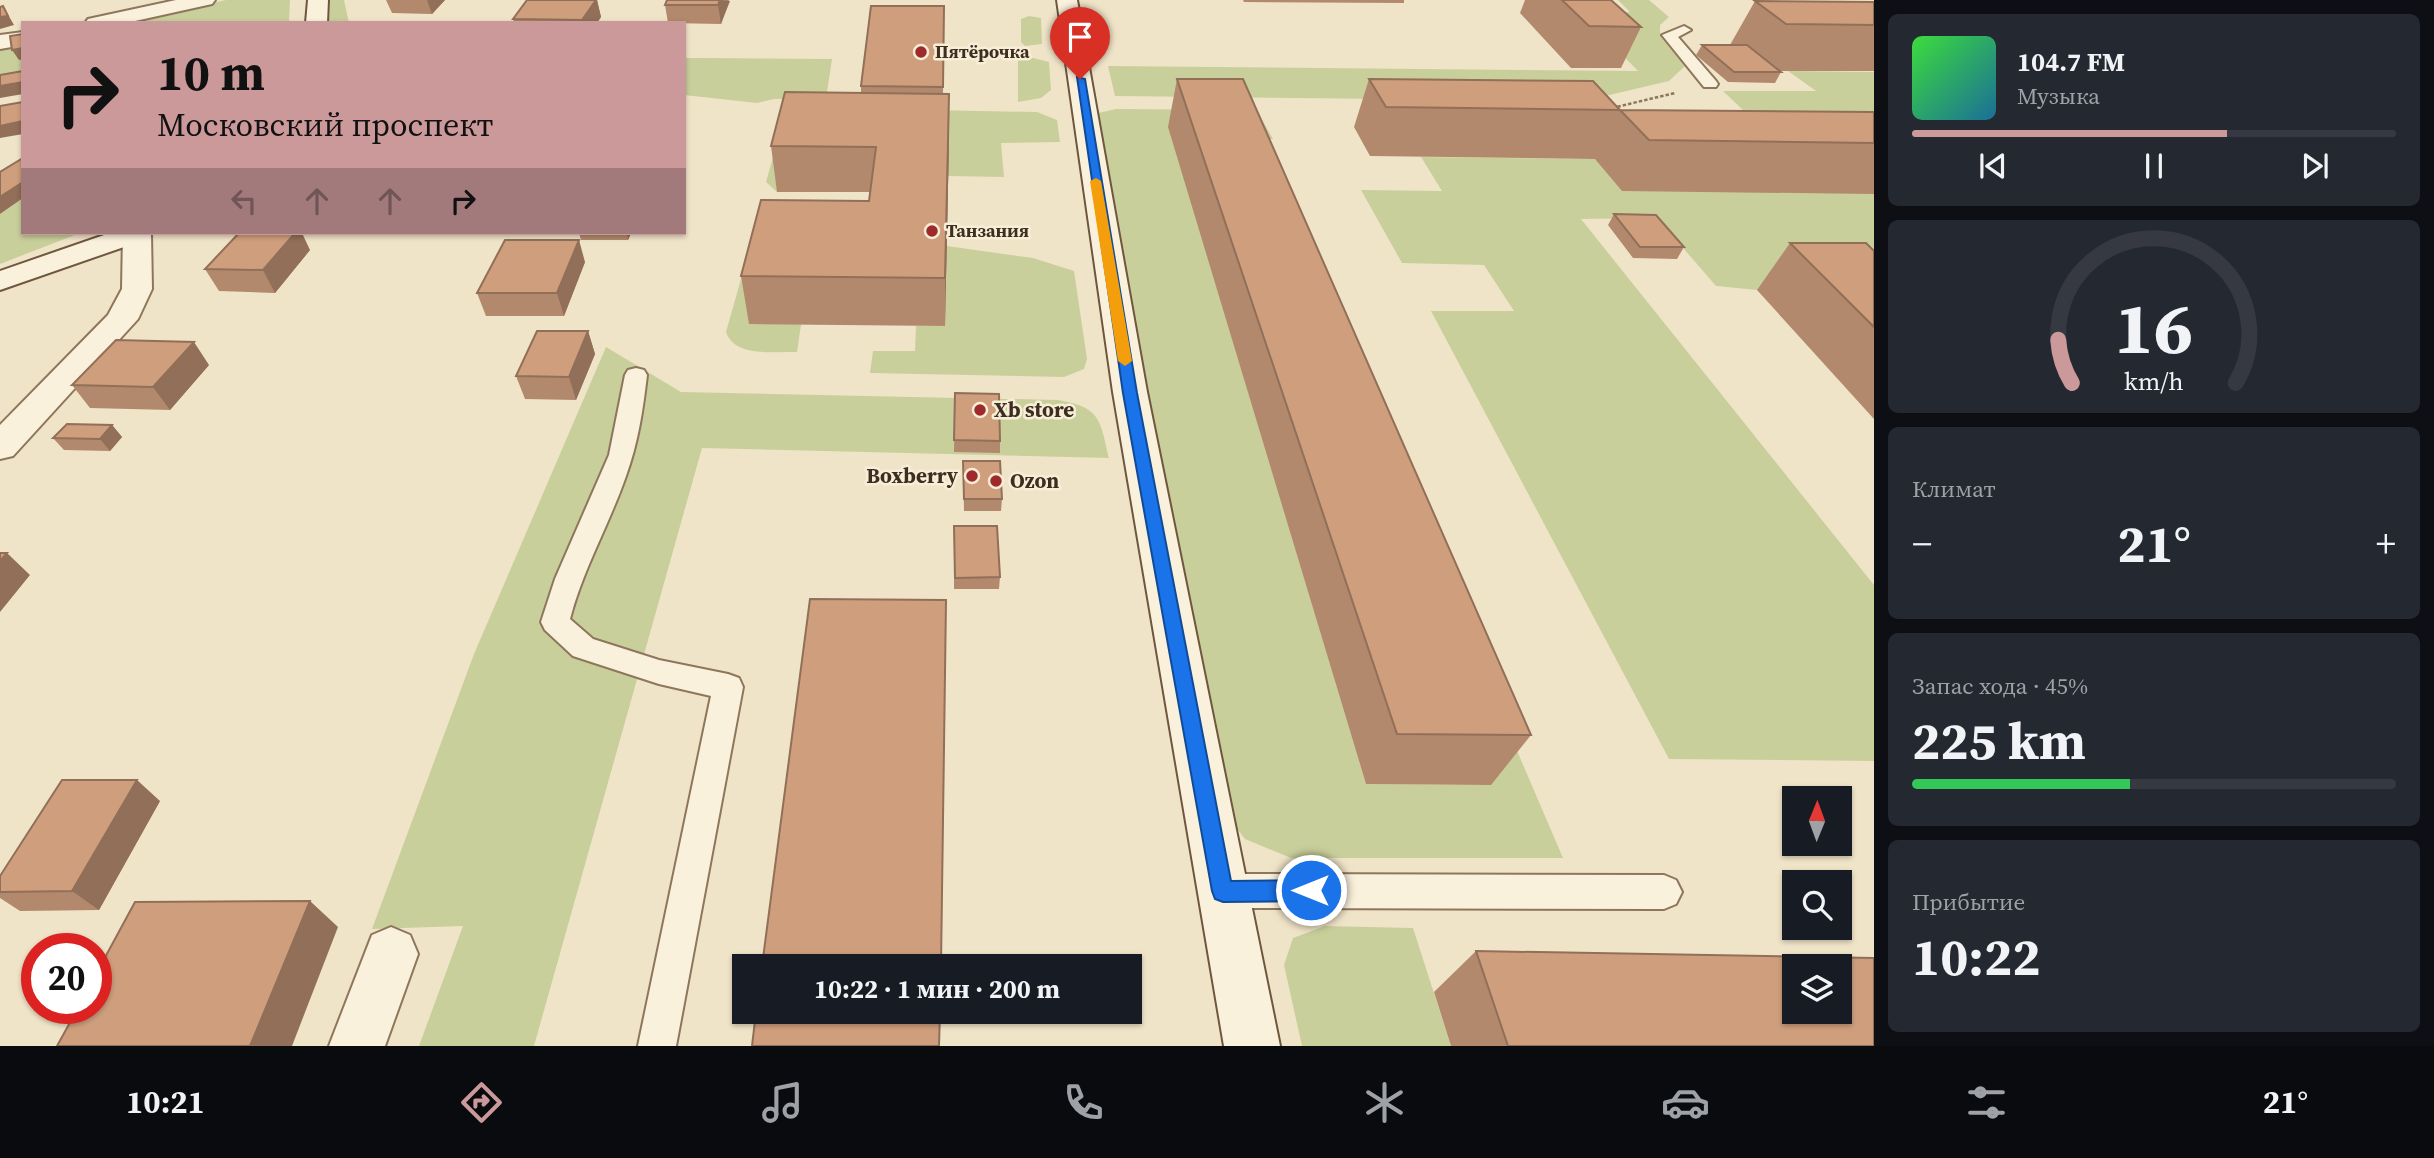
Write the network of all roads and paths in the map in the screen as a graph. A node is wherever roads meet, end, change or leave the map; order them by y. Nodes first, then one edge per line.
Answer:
1 (205, 0) edge
2 (318, 0) edge
3 (1067, 0) edge
4 (105, 21) edge
5 (316, 21) edge
6 (1684, 30) dead end
7 (21, 38) edge
8 (0, 43) edge
9 (1710, 84) joint
10 (1601, 111) edge
11 (131, 235) edge
12 (137, 235) edge
13 (0, 281) edge
14 (636, 375) dead end
15 (0, 447) edge
16 (1223, 891) junction
17 (1664, 892) dead end
18 (391, 954) dead end
19 (357, 1046) edge
20 (657, 1046) edge
21 (1252, 1046) edge

1 - 4 street
2 - 5 street
3 - 16 street
6 - 9 lane
7 - 8 street
9 - 10 path
11 - 13 street
12 - 15 street
14 - 20 lane
16 - 17 lane
16 - 21 street
18 - 19 street

